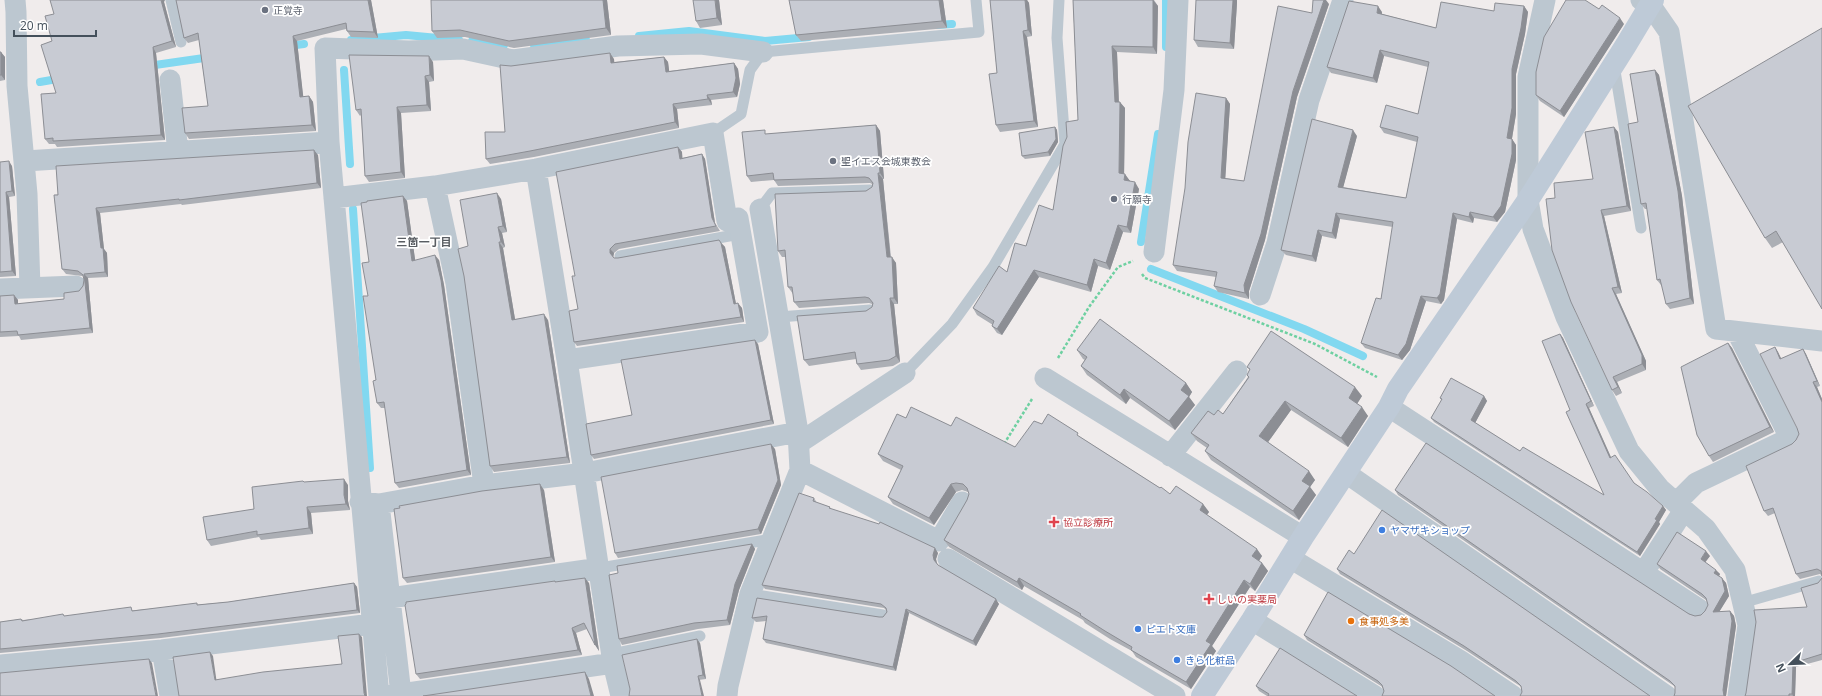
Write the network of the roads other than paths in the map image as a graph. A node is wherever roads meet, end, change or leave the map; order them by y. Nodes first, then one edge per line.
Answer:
1 (14, 0) edge
2 (171, 0) edge
3 (976, 0) edge
4 (1059, 0) edge
5 (1178, 0) edge
6 (1343, 0) edge
7 (1545, 0) edge
8 (1648, 2) edge
9 (181, 42) edge
10 (763, 52) junction
11 (1614, 65) junction
12 (170, 80) dead end
13 (713, 133) junction
14 (328, 142) junction
15 (178, 152) junction
16 (25, 161) junction
17 (536, 169) junction
18 (435, 186) junction
19 (870, 190) edge
20 (334, 198) junction
21 (1528, 200) junction
22 (760, 209) joint
23 (1641, 228) dead end
24 (742, 243) junction
25 (767, 248) junction
26 (1154, 252) dead end
27 (620, 256) edge
28 (76, 286) dead end
29 (30, 288) junction
30 (0, 289) edge
31 (1260, 295) dead end
32 (870, 310) edge
33 (779, 317) junction
34 (1737, 332) junction
35 (1822, 341) edge
36 (567, 360) junction
37 (1237, 371) dead end
38 (905, 373) joint
39 (1045, 378) dead end
40 (1393, 398) junction
41 (799, 438) junction
42 (1170, 456) junction
43 (800, 470) junction
44 (585, 473) junction
45 (1346, 473) junction
46 (484, 485) junction
47 (962, 502) dead end
48 (370, 503) junction
49 (1680, 507) junction
50 (1303, 537) junction
51 (772, 539) junction
52 (948, 558) edge
53 (1290, 558) junction
54 (600, 568) junction
55 (1644, 572) junction
56 (1819, 581) edge
57 (750, 594) junction
58 (390, 598) junction
59 (1742, 603) junction
60 (1699, 609) dead end
61 (883, 615) edge
62 (1252, 620) junction
63 (372, 624) junction
64 (700, 636) dead end
65 (162, 650) junction
66 (613, 659) junction
67 (0, 665) edge
68 (1209, 694) edge
69 (394, 695) edge
70 (170, 696) edge
71 (379, 696) edge
72 (621, 696) edge
73 (727, 696) edge
74 (1175, 696) edge
75 (1375, 696) edge
76 (1513, 696) edge
77 (1667, 696) edge
78 (1738, 696) edge

1 - 16 street
2 - 9 lane
3 - 10 lane
4 - 38 lane
5 - 26 street
6 - 31 street
7 - 21 street
8 - 11 street
8 - 34 street
10 - 13 lane
10 - 14 street
11 - 21 street
11 - 23 lane
12 - 15 street
13 - 17 street
13 - 24 street
14 - 15 street
14 - 20 street
15 - 16 street
16 - 29 street
17 - 18 street
17 - 36 street
18 - 20 street
18 - 46 street
19 - 22 lane
20 - 48 street
21 - 40 street
21 - 49 street
22 - 25 street
24 - 25 lane
24 - 27 lane
24 - 36 street
25 - 33 street
28 - 29 street
29 - 30 street
32 - 33 lane
33 - 41 street
34 - 35 street
34 - 49 street
36 - 44 street
37 - 42 street
38 - 41 street
39 - 42 street
40 - 45 street
40 - 55 street
41 - 43 street
41 - 44 street
42 - 50 street
43 - 47 street
43 - 51 street
44 - 46 street
44 - 54 street
45 - 50 street
45 - 77 street
46 - 48 street
48 - 58 street
48 - 63 street
49 - 55 street
49 - 59 street
50 - 53 street
51 - 54 lane
51 - 57 street
52 - 74 street
53 - 62 street
53 - 76 street
54 - 58 street
54 - 66 street
55 - 60 street
56 - 59 lane
57 - 61 lane
57 - 73 street
58 - 69 street
59 - 78 street
62 - 68 street
62 - 75 street
63 - 65 street
63 - 71 street
64 - 66 lane
65 - 67 street
65 - 70 street
66 - 69 street
66 - 72 street

